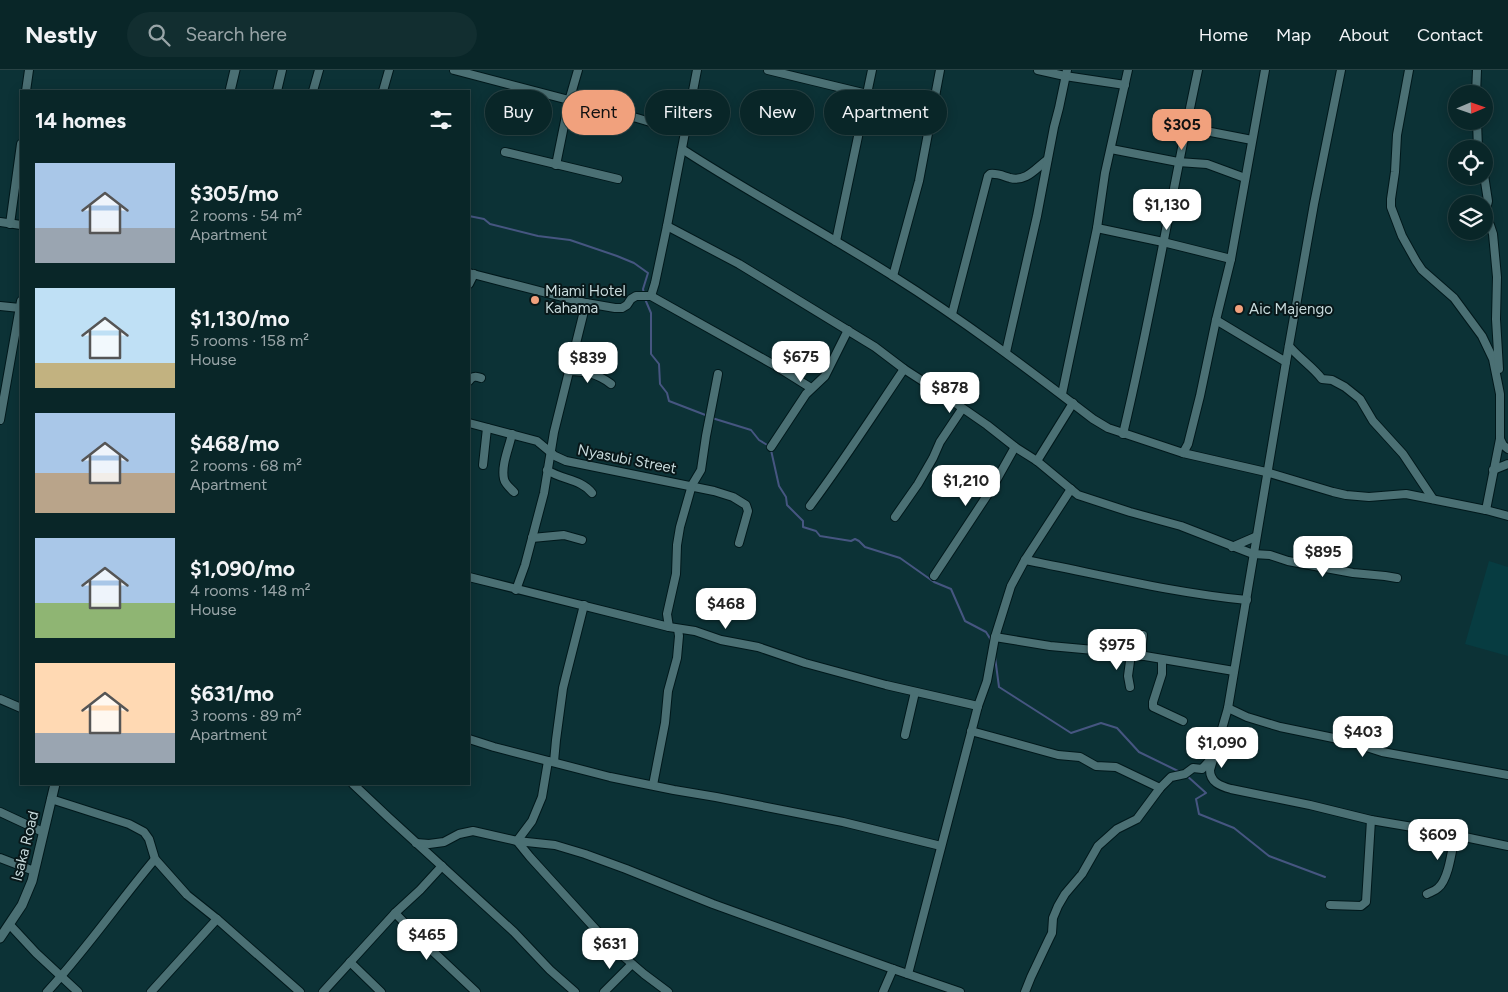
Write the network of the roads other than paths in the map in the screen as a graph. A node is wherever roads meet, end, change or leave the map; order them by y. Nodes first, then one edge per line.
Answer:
1 (29, 70) edge
2 (234, 70) edge
3 (282, 70) edge
4 (319, 70) edge
5 (389, 70) edge
6 (454, 70) edge
7 (578, 70) edge
8 (696, 70) edge
9 (768, 70) edge
10 (872, 70) edge
11 (940, 70) edge
12 (1038, 70) edge
13 (1128, 70) edge
14 (1198, 70) edge
15 (1265, 70) edge
16 (1341, 70) edge
17 (1409, 70) edge
18 (1477, 70) edge
19 (1066, 73) edge
20 (1125, 85) junction
21 (1476, 85) edge
22 (26, 90) edge
23 (230, 90) edge
24 (277, 90) edge
25 (313, 90) edge
26 (383, 90) edge
27 (572, 90) edge
28 (692, 90) edge
29 (850, 90) edge
30 (868, 90) edge
31 (562, 99) edge
32 (1186, 127) junction
33 (562, 135) edge
34 (684, 135) edge
35 (858, 135) edge
36 (1252, 140) junction
37 (682, 149) junction
38 (1111, 149) junction
39 (20, 151) edge
40 (505, 152) dead end
41 (1047, 160) junction
42 (1178, 162) junction
43 (556, 165) junction
44 (1245, 178) junction
45 (618, 179) dead end
46 (1486, 185) edge
47 (0, 222) edge
48 (10, 224) junction
49 (20, 225) edge
50 (667, 226) junction
51 (1097, 228) junction
52 (836, 241) junction
53 (1163, 242) junction
54 (1231, 259) junction
55 (471, 273) edge
56 (893, 276) junction
57 (650, 296) junction
58 (586, 304) junction
59 (20, 305) edge
60 (0, 306) edge
61 (20, 310) edge
62 (952, 314) junction
63 (1216, 320) junction
64 (848, 330) junction
65 (1289, 346) junction
66 (1006, 352) junction
67 (1286, 362) junction
68 (904, 369) junction
69 (569, 372) junction
70 (718, 374) dead end
71 (481, 378) dead end
72 (470, 380) edge
73 (611, 384) dead end
74 (811, 388) junction
75 (1062, 394) junction
76 (1500, 394) junction
77 (1074, 403) junction
78 (962, 409) junction
79 (0, 420) edge
80 (470, 423) edge
81 (487, 428) junction
82 (512, 434) junction
83 (1123, 434) junction
84 (1500, 439) junction
85 (771, 447) dead end
86 (1015, 447) junction
87 (1508, 449) edge
88 (550, 452) junction
89 (1183, 453) junction
90 (1037, 461) junction
91 (1508, 464) edge
92 (483, 465) dead end
93 (547, 470) junction
94 (1493, 470) junction
95 (1266, 472) junction
96 (692, 485) junction
97 (1071, 489) junction
98 (514, 492) dead end
99 (592, 494) dead end
100 (1433, 499) junction
101 (810, 506) dead end
102 (1486, 510) junction
103 (1508, 516) edge
104 (895, 517) dead end
105 (1256, 537) junction
106 (532, 538) junction
107 (582, 540) dead end
108 (739, 542) dead end
109 (1232, 547) junction
110 (1253, 554) junction
111 (1025, 560) junction
112 (934, 576) dead end
113 (470, 577) edge
114 (1397, 578) dead end
115 (516, 590) junction
116 (1247, 600) junction
117 (584, 605) junction
118 (669, 627) junction
119 (678, 629) junction
120 (1143, 635) dead end
121 (995, 637) junction
122 (1130, 654) junction
123 (1142, 656) junction
124 (1162, 660) junction
125 (1234, 671) junction
126 (1130, 687) dead end
127 (915, 692) junction
128 (0, 699) edge
129 (978, 706) junction
130 (20, 708) edge
131 (1228, 708) junction
132 (1183, 721) dead end
133 (971, 731) junction
134 (906, 735) dead end
135 (470, 739) edge
136 (1214, 756) junction
137 (551, 761) junction
138 (1508, 775) edge
139 (55, 785) edge
140 (354, 785) edge
141 (653, 785) junction
142 (1160, 788) junction
143 (51, 800) junction
144 (0, 812) edge
145 (1371, 820) junction
146 (44, 832) junction
147 (1455, 835) junction
148 (517, 841) junction
149 (416, 843) junction
150 (941, 846) junction
151 (1508, 846) edge
152 (0, 858) edge
153 (155, 859) junction
154 (442, 866) junction
155 (34, 871) junction
156 (1428, 894) dead end
157 (1330, 905) dead end
158 (395, 913) junction
159 (217, 919) junction
160 (10, 925) junction
161 (0, 938) edge
162 (350, 962) junction
163 (632, 964) junction
164 (893, 969) junction
165 (908, 974) junction
166 (61, 977) junction
167 (158, 985) junction
168 (47, 992) edge
169 (78, 992) edge
170 (151, 992) edge
171 (165, 992) edge
172 (300, 992) edge
173 (323, 992) edge
174 (381, 992) edge
175 (476, 992) edge
176 (575, 992) edge
177 (604, 992) edge
178 (668, 992) edge
179 (883, 992) edge
180 (960, 992) edge
181 (1025, 992) edge

1 - 22 street
2 - 23 street
3 - 24 street
4 - 25 street
5 - 26 street
6 - 31 street
7 - 27 street
8 - 28 street
9 - 29 street
10 - 30 street
11 - 56 street
12 - 19 street
13 - 20 street
14 - 32 street
15 - 36 street
16 - 65 street
17 - 76 street
18 - 21 street
19 - 20 street
19 - 41 street
20 - 38 street
32 - 36 street
32 - 42 street
33 - 43 street
34 - 37 street
35 - 52 street
36 - 44 street
37 - 50 street
37 - 52 street
38 - 42 street
38 - 51 street
39 - 48 street
40 - 43 street
41 - 62 street
41 - 66 street
42 - 44 street
42 - 53 street
43 - 45 street
44 - 54 street
46 - 76 street
47 - 48 street
48 - 49 street
50 - 57 street
50 - 64 street
51 - 53 street
51 - 75 street
52 - 56 street
53 - 54 street
53 - 83 street
54 - 63 street
55 - 58 street
56 - 62 street
57 - 58 street
57 - 74 street
58 - 69 street
59 - 60 street
61 - 79 street
62 - 66 street
63 - 67 street
63 - 89 street
64 - 68 street
64 - 74 street
65 - 67 street
65 - 100 street
66 - 75 street
67 - 95 street
68 - 78 street
68 - 101 street
69 - 73 street
69 - 88 street
70 - 96 street
71 - 72 street
74 - 85 street
75 - 77 street
76 - 84 street
77 - 83 street
77 - 90 street
78 - 86 street
78 - 104 street
80 - 81 street, Nyasubi Street
81 - 82 street, Nyasubi Street
81 - 92 street
82 - 88 street, Nyasubi Street
82 - 98 street
83 - 89 street
84 - 87 street
84 - 94 street
86 - 90 street
86 - 112 street
88 - 93 street
88 - 96 street, Nyasubi Street
89 - 95 street
90 - 97 street
91 - 94 street
93 - 99 street
93 - 106 street
94 - 102 street
95 - 100 street
95 - 105 street
96 - 108 street, Nyasubi Street
96 - 118 street
97 - 109 street
97 - 111 street
100 - 102 street
102 - 103 street
105 - 109 street
105 - 110 street
106 - 107 street
106 - 115 street
109 - 110 street
110 - 114 street
110 - 116 street
111 - 116 street
111 - 121 street
113 - 115 street
115 - 117 street
116 - 125 street
117 - 118 street
117 - 137 street
118 - 119 street
119 - 127 street
119 - 141 street
120 - 123 street
121 - 122 street
121 - 129 street
122 - 123 street
122 - 126 street
123 - 124 street
124 - 125 street
124 - 132 street
125 - 131 street
127 - 129 street
127 - 134 street
128 - 130 street
129 - 133 street
131 - 136 street
131 - 138 street
133 - 142 street
133 - 150 street
135 - 137 street
136 - 142 street
136 - 145 street
137 - 141 street
137 - 148 street
139 - 143 street, Isaka Road
140 - 149 street
141 - 150 street
142 - 181 street
143 - 146 street, Isaka Road
143 - 153 street
144 - 146 street
145 - 147 street
145 - 157 street
146 - 155 street, Isaka Road
147 - 151 street
147 - 156 street
148 - 149 street
148 - 163 street
148 - 164 street
149 - 154 street
150 - 165 street
152 - 155 street
153 - 159 street
153 - 166 street
154 - 158 street
154 - 176 street
155 - 160 street, Isaka Road
158 - 162 street
158 - 175 street
159 - 167 street
159 - 172 street
160 - 161 street, Isaka Road
160 - 166 street
162 - 173 street
162 - 174 street
163 - 177 street
163 - 178 street
164 - 165 street
164 - 179 street
165 - 180 street
166 - 168 street
166 - 169 street
167 - 170 street
167 - 171 street

